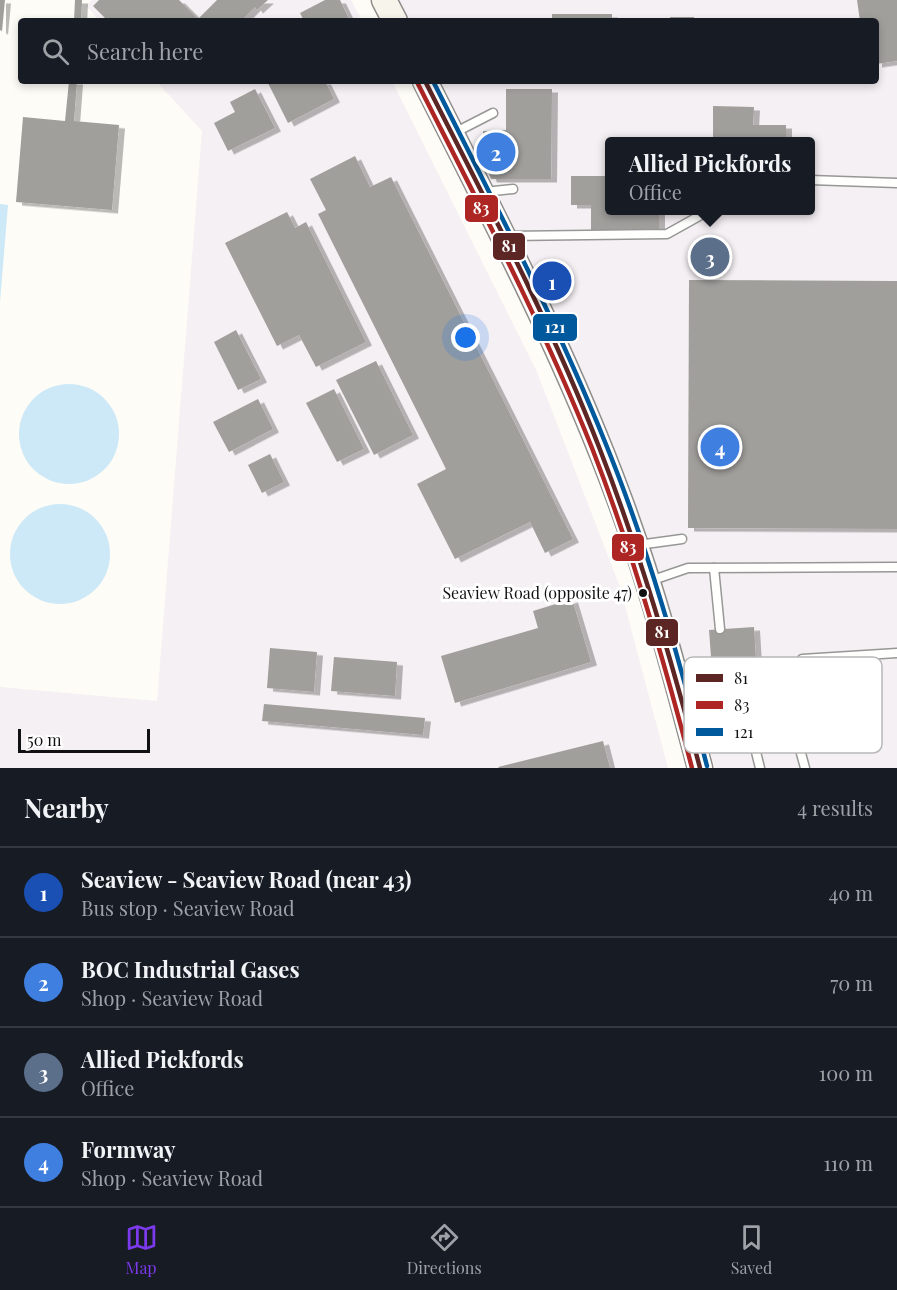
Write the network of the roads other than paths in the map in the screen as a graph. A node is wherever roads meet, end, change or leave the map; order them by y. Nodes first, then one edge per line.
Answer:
1 (384, 0) edge
2 (393, 18) edge
3 (427, 84) edge
4 (493, 113) dead end
5 (452, 134) junction
6 (815, 180) edge
7 (897, 183) edge
8 (513, 189) dead end
9 (481, 192) junction
10 (701, 215) edge
11 (502, 236) junction
12 (682, 539) dead end
13 (636, 545) junction
14 (896, 567) edge
15 (714, 568) junction
16 (648, 581) junction
17 (720, 629) dead end
18 (897, 653) edge
19 (834, 657) edge
20 (684, 710) edge
21 (696, 753) edge
22 (756, 753) edge
23 (801, 753) edge
24 (700, 768) edge
25 (760, 768) edge
26 (805, 768) edge

1 - 2 main road
3 - 5 main road
4 - 5 lane
5 - 9 main road
6 - 7 lane
8 - 9 lane
9 - 11 main road
10 - 11 lane
11 - 13 main road
12 - 13 lane
13 - 16 main road
14 - 15 lane
15 - 16 lane
15 - 17 lane
16 - 20 main road
18 - 19 lane
21 - 24 main road
22 - 25 lane
23 - 26 lane

